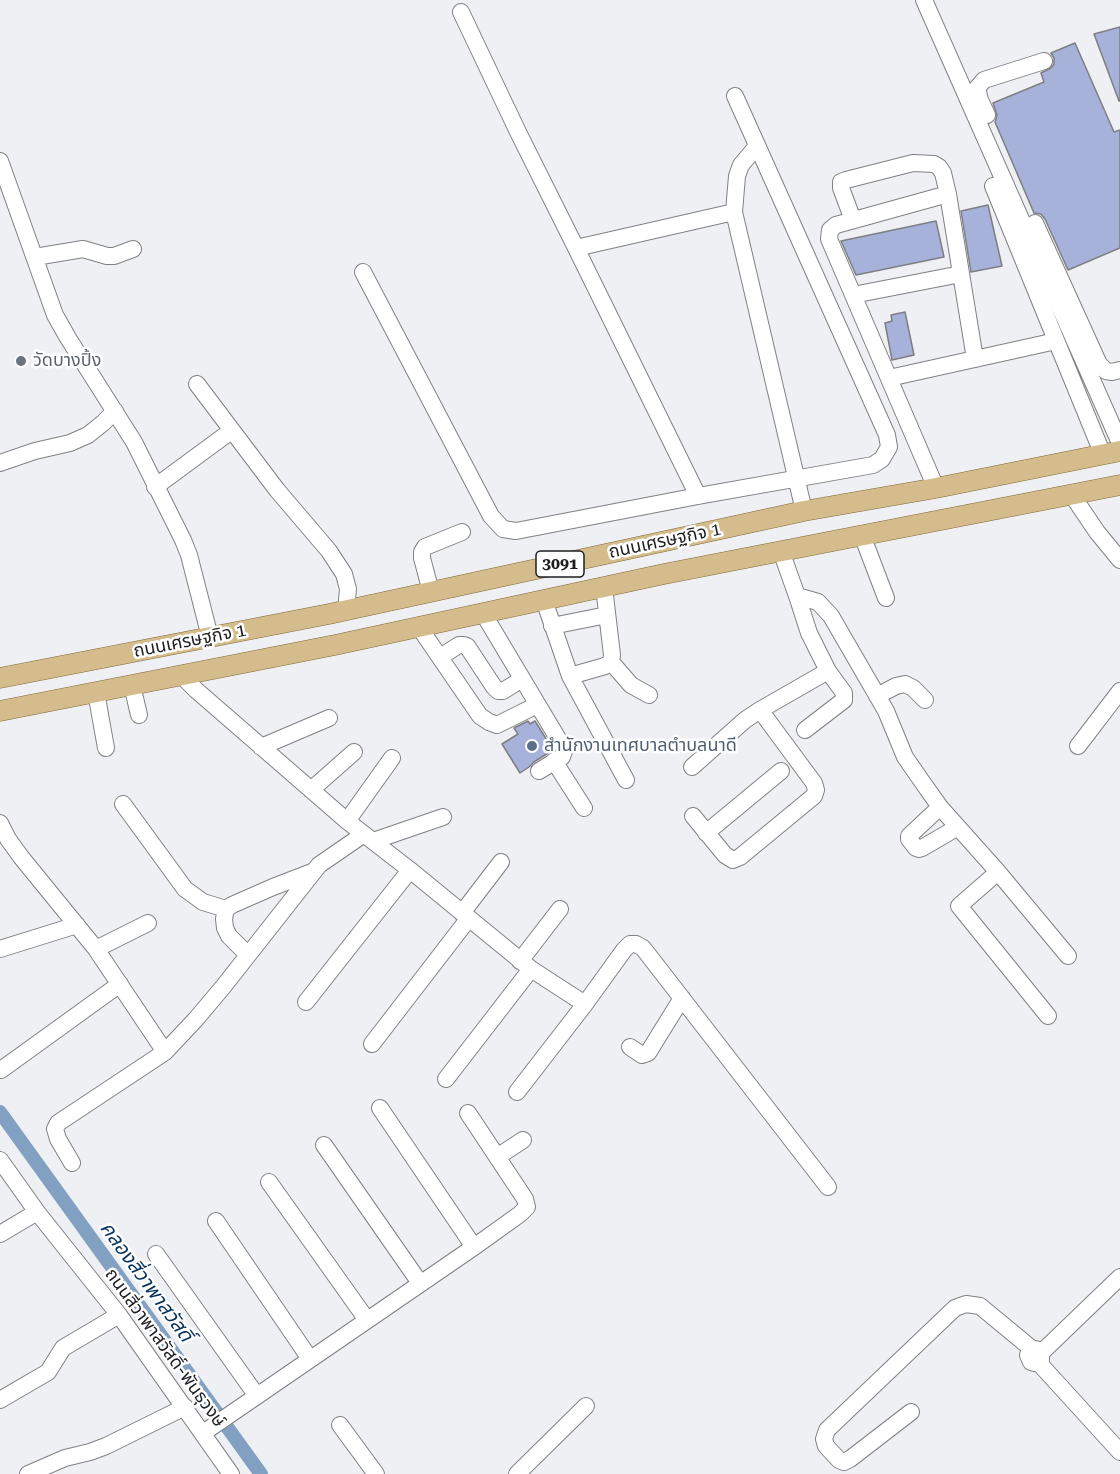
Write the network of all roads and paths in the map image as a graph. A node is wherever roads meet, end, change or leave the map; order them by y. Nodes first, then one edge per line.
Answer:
1 (927, 7) edge
2 (461, 12) dead end
3 (1044, 61) dead end
4 (735, 96) dead end
5 (757, 146) junction
6 (0, 161) edge
7 (993, 186) dead end
8 (948, 194) junction
9 (734, 212) junction
10 (853, 220) junction
11 (576, 248) junction
12 (133, 249) dead end
13 (35, 257) junction
14 (363, 273) dead end
15 (961, 274) junction
16 (853, 295) junction
17 (1056, 341) junction
18 (975, 359) junction
19 (1120, 370) edge
20 (889, 378) junction
21 (197, 384) dead end
22 (115, 411) junction
23 (231, 431) junction
24 (1120, 443) edge
25 (1111, 453) edge
26 (1066, 462) junction
27 (0, 463) edge
28 (990, 477) junction
29 (797, 479) junction
30 (1120, 485) edge
31 (155, 487) junction
32 (936, 488) junction
33 (1072, 495) junction
34 (698, 496) junction
35 (995, 509) junction
36 (804, 511) junction
37 (462, 532) dead end
38 (862, 535) junction
39 (781, 551) junction
40 (1120, 560) edge
41 (604, 587) junction
42 (431, 592) junction
43 (797, 596) junction
44 (886, 598) dead end
45 (544, 600) junction
46 (346, 610) junction
47 (483, 613) junction
48 (607, 615) junction
49 (552, 626) junction
50 (419, 627) junction
51 (210, 637) junction
52 (440, 657) junction
53 (611, 662) junction
54 (828, 671) junction
55 (181, 675) junction
56 (570, 676) junction
57 (0, 678) edge
58 (522, 679) junction
59 (132, 685) junction
60 (96, 692) junction
61 (1120, 692) edge
62 (649, 695) dead end
63 (877, 696) junction
64 (925, 700) dead end
65 (537, 705) junction
66 (760, 710) junction
67 (0, 711) edge
68 (139, 715) dead end
69 (329, 718) dead end
70 (805, 730) dead end
71 (1078, 746) dead end
72 (261, 747) junction
73 (106, 748) dead end
74 (354, 752) dead end
75 (392, 758) dead end
76 (554, 762) junction
77 (692, 767) dead end
78 (539, 771) dead end
79 (781, 771) dead end
80 (626, 780) dead end
81 (311, 790) junction
82 (123, 804) dead end
83 (940, 807) junction
84 (584, 808) dead end
85 (693, 816) dead end
86 (443, 817) dead end
87 (346, 821) junction
88 (0, 825) edge
89 (958, 827) junction
90 (706, 833) junction
91 (368, 838) junction
92 (501, 862) dead end
93 (410, 870) junction
94 (313, 872) junction
95 (998, 872) junction
96 (226, 909) junction
97 (560, 909) dead end
98 (465, 915) junction
99 (148, 924) dead end
100 (77, 925) junction
101 (96, 948) junction
102 (0, 949) edge
103 (248, 955) junction
104 (1068, 956) dead end
105 (525, 965) junction
106 (120, 984) junction
107 (682, 998) junction
108 (306, 1002) dead end
109 (585, 1004) junction
110 (1048, 1016) dead end
111 (372, 1044) dead end
112 (630, 1047) dead end
113 (165, 1052) junction
114 (1, 1070) edge
115 (446, 1079) dead end
116 (517, 1092) dead end
117 (380, 1108) dead end
118 (468, 1113) dead end
119 (524, 1140) dead end
120 (324, 1144) dead end
121 (497, 1157) junction
122 (0, 1160) edge
123 (72, 1163) dead end
124 (270, 1182) dead end
125 (828, 1187) dead end
126 (37, 1212) junction
127 (216, 1221) dead end
128 (0, 1234) edge
129 (474, 1247) junction
130 (156, 1254) dead end
131 (1120, 1277) edge
132 (420, 1283) junction
133 (119, 1315) junction
134 (367, 1320) junction
135 (1037, 1355) junction
136 (310, 1359) junction
137 (256, 1396) junction
138 (0, 1401) edge
139 (586, 1406) dead end
140 (184, 1407) junction
141 (911, 1412) dead end
142 (340, 1425) dead end
143 (207, 1430) junction
144 (1120, 1452) edge
145 (28, 1474) edge
146 (231, 1474) edge
147 (376, 1474) edge
148 (517, 1474) edge

1 - 24 street
2 - 11 street
3 - 19 street
4 - 5 street
5 - 9 street
5 - 29 street
6 - 13 street
7 - 17 street
8 - 10 street
8 - 10 street
8 - 15 street
9 - 11 street
9 - 29 street
10 - 16 street
11 - 34 street
12 - 13 street
13 - 22 street
14 - 34 street
15 - 16 street
15 - 18 street
16 - 20 street
17 - 18 street
17 - 25 street
18 - 20 street
20 - 32 street
21 - 23 street
22 - 27 street
22 - 31 street
23 - 31 street
23 - 46 street
25 - 26 main road, ถนนเศรษฐกิจ 1 / 3091
26 - 28 main road, ถนนเศรษฐกิจ 1 / 3091
26 - 33 main road
28 - 32 main road, ถนนเศรษฐกิจ 1 / 3091
28 - 35 main road
29 - 34 street
29 - 36 street
30 - 33 main road, ถนนเศรษฐกิจ 1 / 3091
31 - 51 street
32 - 36 main road, ถนนเศรษฐกิจ 1 / 3091
33 - 35 main road, ถนนเศรษฐกิจ 1 / 3091
33 - 40 street
35 - 38 main road, ถนนเศรษฐกิจ 1 / 3091
36 - 42 main road, ถนนเศรษฐกิจ 1 / 3091
37 - 42 street
38 - 39 main road, ถนนเศรษฐกิจ 1 / 3091
38 - 44 street
39 - 41 main road, ถนนเศรษฐกิจ 1 / 3091
39 - 43 street
41 - 45 main road, ถนนเศรษฐกิจ 1 / 3091
41 - 48 street
42 - 46 main road, ถนนเศรษฐกิจ 1 / 3091
43 - 54 street
43 - 63 street
45 - 47 main road, ถนนเศรษฐกิจ 1 / 3091
45 - 49 street
46 - 51 main road, ถนนเศรษฐกิจ 1 / 3091
47 - 50 main road, ถนนเศรษฐกิจ 1 / 3091
47 - 58 street
48 - 49 street
48 - 53 street
49 - 56 street
50 - 52 street
50 - 55 main road, ถนนเศรษฐกิจ 1 / 3091
51 - 57 main road, ถนนเศรษฐกิจ 1 / 3091
52 - 58 street
52 - 65 street
53 - 56 street
53 - 62 street
54 - 66 street
54 - 70 street
55 - 59 main road, ถนนเศรษฐกิจ 1 / 3091
55 - 72 street
56 - 80 street
58 - 65 street
59 - 60 main road, ถนนเศรษฐกิจ 1 / 3091
59 - 68 street
60 - 67 main road, ถนนเศรษฐกิจ 1 / 3091
60 - 73 street
61 - 71 street
63 - 64 street
63 - 83 street
65 - 76 street
66 - 77 street
66 - 90 street
69 - 72 street
72 - 81 street
74 - 81 street
75 - 87 street
76 - 78 street
76 - 84 street
79 - 90 street
81 - 87 street
82 - 96 street
83 - 89 street
83 - 89 street
85 - 90 street
86 - 91 street
87 - 91 street
88 - 100 street
89 - 95 street
91 - 93 street
91 - 94 street
92 - 98 street
93 - 98 street
93 - 108 street
94 - 96 street
94 - 103 street
95 - 104 street
95 - 110 street
96 - 103 street
97 - 105 street
98 - 105 street
98 - 111 street
99 - 101 street
100 - 101 street
100 - 102 street
101 - 106 street
103 - 113 street
105 - 109 street
105 - 115 street
106 - 113 street
106 - 114 street
107 - 109 street
107 - 112 street
107 - 125 street
109 - 116 street
113 - 123 street
117 - 129 street
118 - 121 street
119 - 121 street
120 - 132 street
121 - 129 street
122 - 126 street, ถนนสี่วาพาสวัสดิ์-พันธุวงษ์
124 - 134 street
126 - 128 street
126 - 133 street, ถนนสี่วาพาสวัสดิ์-พันธุวงษ์
127 - 136 street
129 - 132 street
130 - 137 street
131 - 135 street
132 - 134 street
133 - 138 street
133 - 140 street, ถนนสี่วาพาสวัสดิ์-พันธุวงษ์
134 - 136 street
135 - 141 street
135 - 144 street
136 - 137 street
137 - 143 street
139 - 148 street
140 - 143 street, ถนนสี่วาพาสวัสดิ์-พันธุวงษ์
140 - 145 street
142 - 147 street
143 - 146 street, ถนนสี่วาพาสวัสดิ์-พันธุวงษ์

